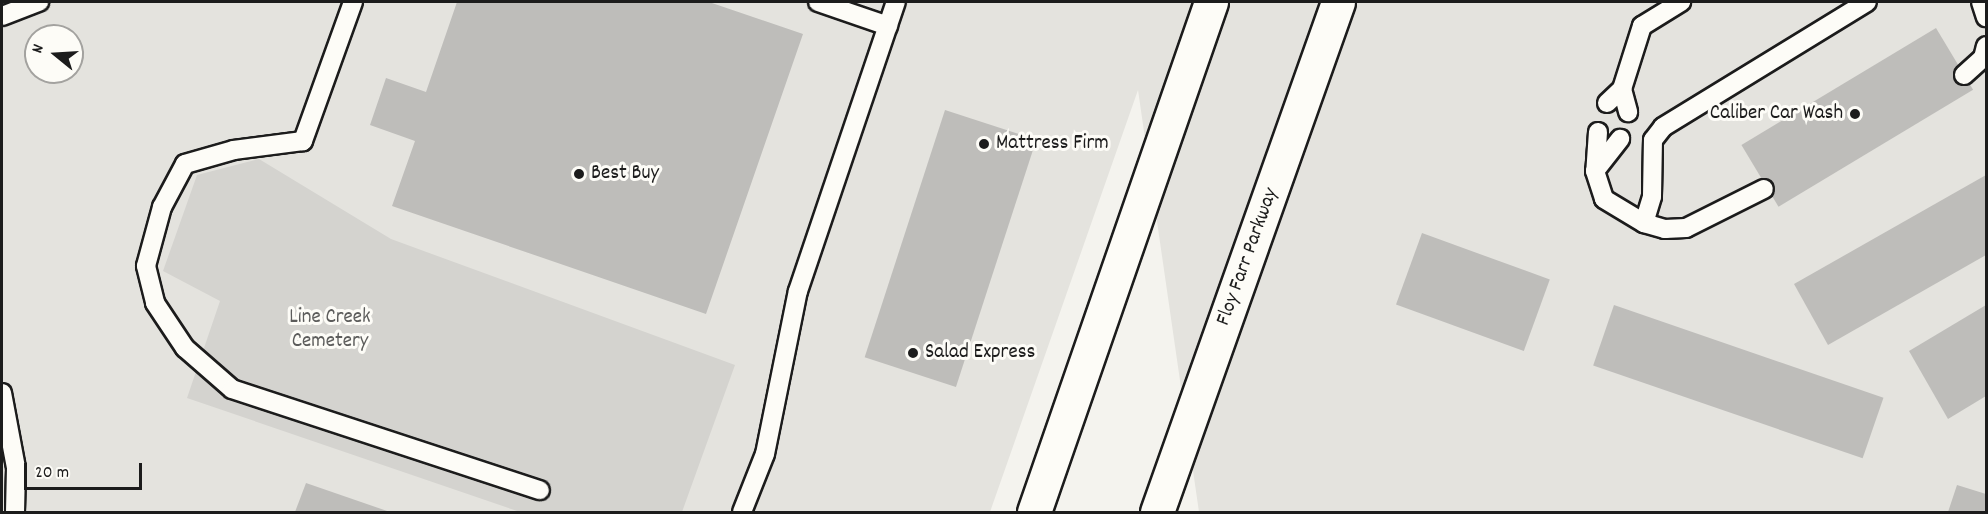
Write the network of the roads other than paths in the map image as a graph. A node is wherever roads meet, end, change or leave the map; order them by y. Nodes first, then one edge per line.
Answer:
1 (39, 2) edge
2 (353, 2) edge
3 (818, 2) edge
4 (896, 2) edge
5 (1211, 2) edge
6 (1338, 2) edge
7 (1681, 2) edge
8 (1867, 2) edge
9 (1981, 2) edge
10 (2, 16) edge
11 (1986, 17) edge
12 (888, 26) junction
13 (1986, 46) edge
14 (1964, 75) dead end
15 (1622, 89) junction
16 (1607, 103) dead end
17 (1628, 112) dead end
18 (1598, 132) dead end
19 (1620, 139) dead end
20 (1595, 171) junction
21 (1764, 189) dead end
22 (1644, 223) junction
23 (2, 393) edge
24 (540, 490) dead end
25 (15, 513) edge
26 (742, 513) edge
27 (1034, 513) edge
28 (1157, 513) edge

1 - 10 lane
2 - 24 lane
3 - 12 lane
4 - 12 lane
5 - 27 main road
6 - 28 main road, Floy Farr Parkway
7 - 15 lane
8 - 22 lane
9 - 11 lane
12 - 26 lane
13 - 14 lane
15 - 16 lane
15 - 17 lane
18 - 20 lane
19 - 20 lane
20 - 22 lane
21 - 22 lane
23 - 25 lane

